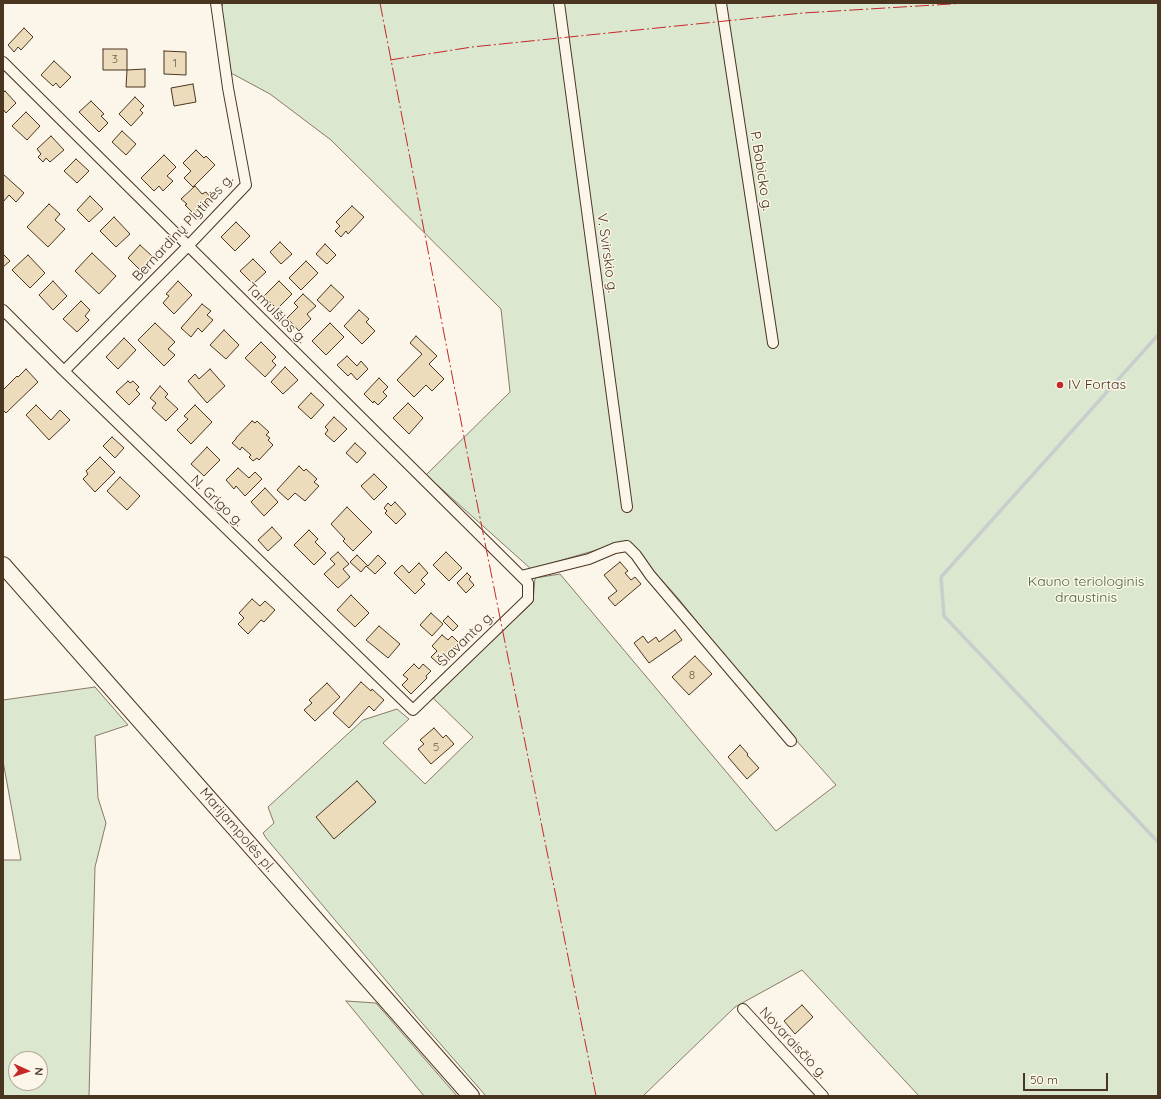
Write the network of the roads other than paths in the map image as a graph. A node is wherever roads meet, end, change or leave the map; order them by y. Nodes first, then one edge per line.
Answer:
1 (216, 3) edge
2 (559, 3) edge
3 (721, 3) edge
4 (3, 62) edge
5 (188, 246) junction
6 (3, 310) edge
7 (773, 343) dead end
8 (64, 371) junction
9 (627, 507) dead end
10 (3, 565) edge
11 (521, 576) junction
12 (528, 583) joint
13 (413, 710) joint
14 (791, 741) dead end
15 (743, 1009) dead end
16 (470, 1096) edge
17 (823, 1096) edge

1 - 5 street, Bernardinų Plytinės g.
2 - 9 street, V. Svirskio g.
3 - 7 street, P. Babicko g.
4 - 5 street, Tamulšios g.
5 - 8 street, Bernardinų Plytinės g.
5 - 11 street, Tamulšios g.
6 - 8 street, N. Grigo g.
8 - 13 street, N. Grigo g.
10 - 16 main road, Marijampolės pl.
11 - 12 street, Tamulšios g.
11 - 14 street
12 - 13 street, Šlavanto g.
15 - 17 street, Novaraisčio g.

